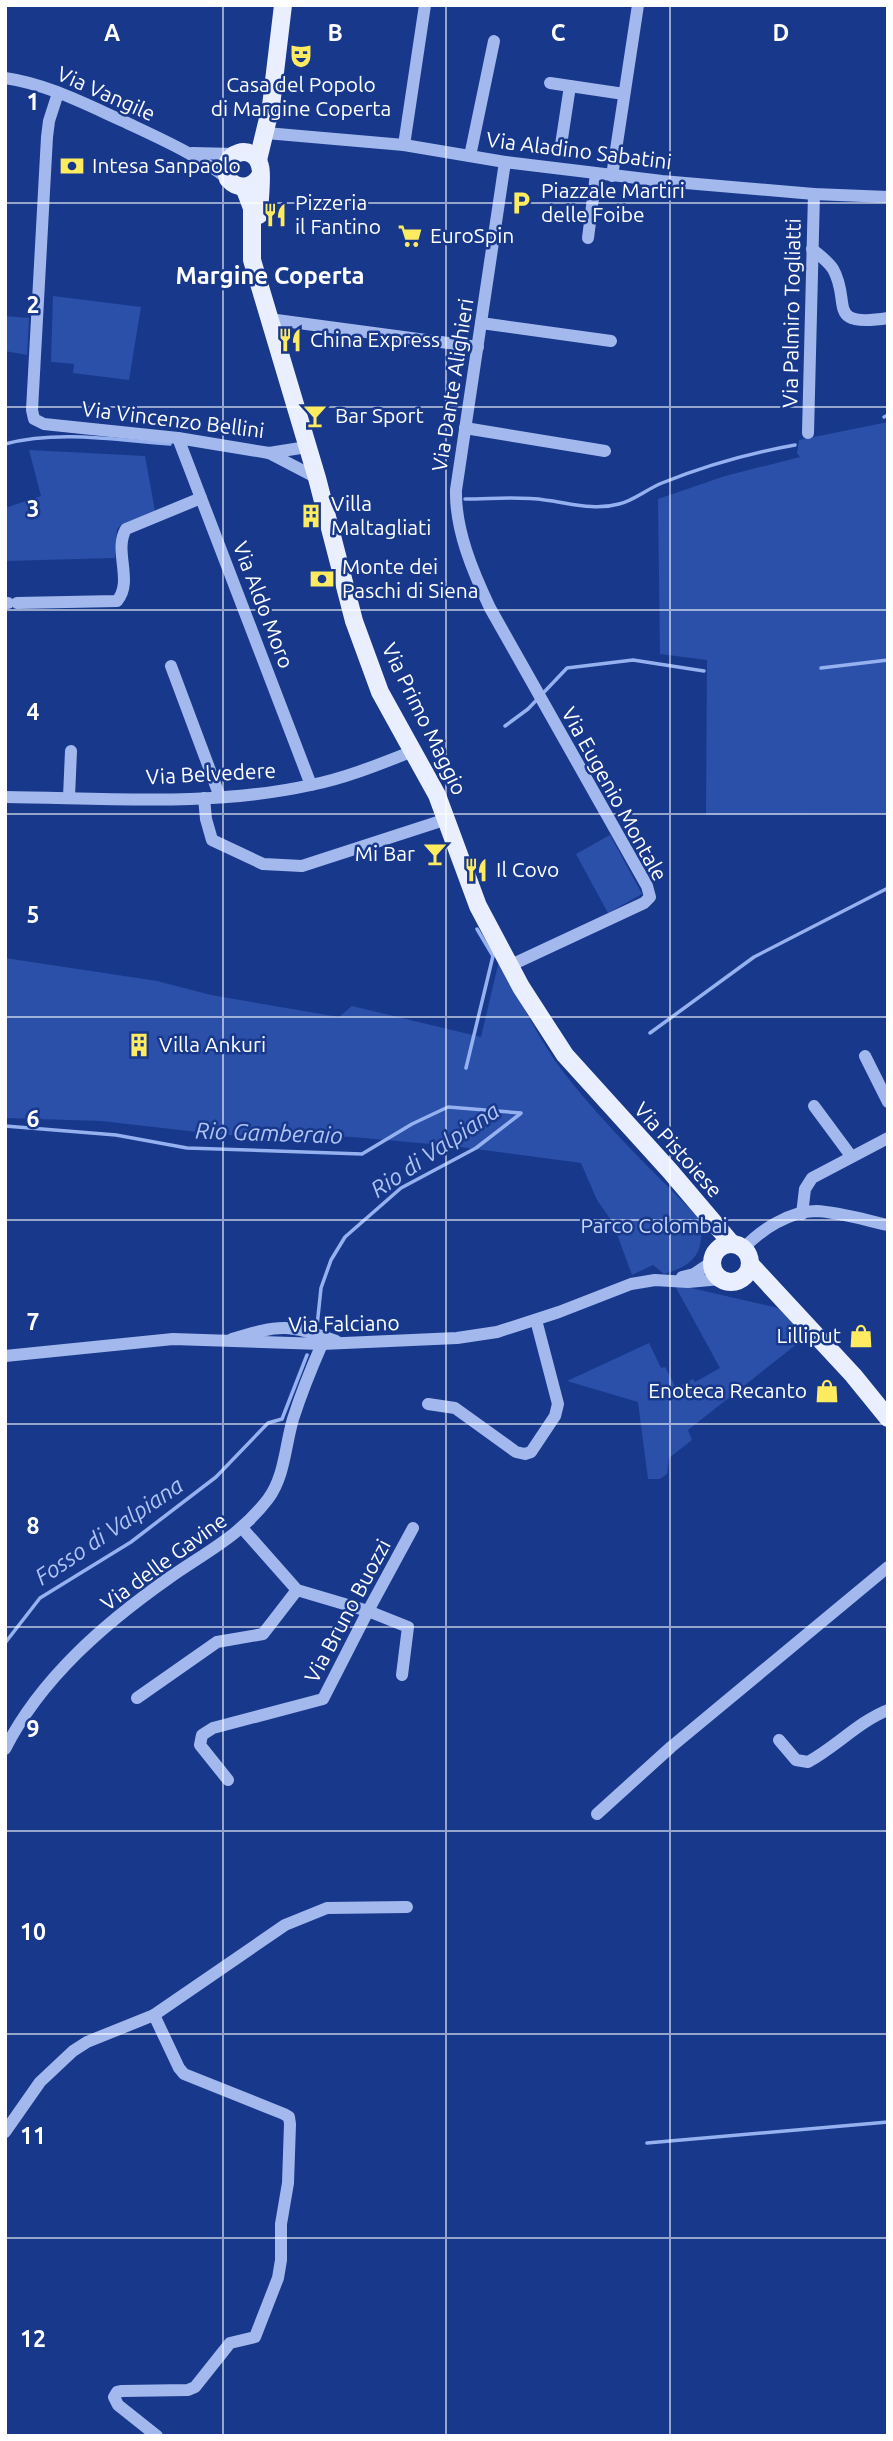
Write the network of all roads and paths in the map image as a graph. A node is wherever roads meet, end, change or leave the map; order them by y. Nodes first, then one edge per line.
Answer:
1 (274, 5) edge
2 (283, 5) edge
3 (425, 5) edge
4 (638, 5) edge
5 (494, 41) dead end
6 (5, 78) edge
7 (550, 83) dead end
8 (570, 86) junction
9 (58, 93) junction
10 (624, 94) junction
11 (266, 133) junction
12 (404, 145) junction
13 (561, 145) dead end
14 (189, 152) junction
15 (470, 156) junction
16 (249, 160) junction
17 (505, 162) junction
18 (596, 174) junction
19 (612, 176) junction
20 (236, 183) junction
21 (814, 194) junction
22 (888, 197) edge
23 (588, 238) dead end
24 (812, 249) junction
25 (257, 274) junction
26 (888, 318) edge
27 (269, 319) junction
28 (481, 323) junction
29 (611, 341) dead end
30 (478, 347) junction
31 (466, 428) junction
32 (808, 433) dead end
33 (178, 438) junction
34 (307, 447) junction
35 (605, 451) dead end
36 (269, 453) junction
37 (317, 478) junction
38 (201, 498) junction
39 (10, 603) edge
40 (171, 666) dead end
41 (531, 683) joint
42 (71, 751) dead end
43 (413, 751) junction
44 (311, 785) junction
45 (5, 797) edge
46 (69, 797) junction
47 (220, 797) junction
48 (204, 798) junction
49 (447, 819) junction
50 (509, 966) junction
51 (865, 1056) dead end
52 (888, 1102) edge
53 (814, 1107) dead end
54 (612, 1110) joint
55 (888, 1138) edge
56 (851, 1156) junction
57 (802, 1214) junction
58 (888, 1224) edge
59 (731, 1254) junction
60 (675, 1280) junction
61 (728, 1280) junction
62 (790, 1306) junction
63 (536, 1320) junction
64 (225, 1341) junction
65 (342, 1343) junction
66 (322, 1345) junction
67 (5, 1356) edge
68 (428, 1404) dead end
69 (888, 1418) edge
70 (414, 1528) dead end
71 (243, 1529) junction
72 (888, 1567) edge
73 (297, 1590) junction
74 (368, 1611) junction
75 (402, 1675) dead end
76 (137, 1698) dead end
77 (888, 1710) edge
78 (779, 1740) dead end
79 (5, 1749) edge
80 (228, 1780) dead end
81 (597, 1814) dead end
82 (407, 1907) dead end
83 (154, 2015) junction
84 (5, 2132) edge
85 (157, 2436) edge

1 - 16 main road
2 - 11 main road
3 - 12 street
4 - 10 street
5 - 15 street
6 - 9 street, Via Vangile
7 - 8 street
8 - 10 street
8 - 13 street
9 - 14 street, Via Vangile
9 - 33 street, Via Vincenzo Bellini
10 - 19 street
11 - 12 street, Via Aladino Sabatini
11 - 16 main road
12 - 15 street, Via Aladino Sabatini
14 - 16 street
14 - 20 street
15 - 17 street, Via Aladino Sabatini
16 - 20 main road
16 - 20 main road
16 - 25 main road
17 - 18 street, Via Aladino Sabatini
17 - 28 street, Via Dante Alighieri
18 - 19 street, Via Aladino Sabatini
18 - 23 street
19 - 21 street, Via Aladino Sabatini
20 - 25 main road
21 - 22 street, Via Aladino Sabatini
21 - 24 street, Via Palmiro Togliatti
24 - 26 street
24 - 32 street, Via Palmiro Togliatti
25 - 27 main road, Via Primo Maggio
27 - 30 street
27 - 34 main road, Via Primo Maggio
28 - 29 street
28 - 30 street, Via Dante Alighieri
30 - 31 street, Via Dante Alighieri
31 - 35 street
31 - 41 street, Via Dante Alighieri
33 - 36 street, Via Vincenzo Bellini
33 - 38 street, Via Aldo Moro
34 - 36 street, Via Vincenzo Bellini
34 - 37 main road, Via Primo Maggio
36 - 37 street
37 - 43 main road, Via Primo Maggio
38 - 39 street
38 - 44 street, Via Aldo Moro
40 - 47 street
41 - 50 street, Via Eugenio Montale
42 - 46 street
43 - 44 street, Via Belvedere
43 - 49 main road, Via Primo Maggio
44 - 47 street, Via Belvedere
45 - 46 street, Via Belvedere
46 - 48 street, Via Belvedere
47 - 48 street, Via Belvedere
48 - 49 street
49 - 50 main road, Via Primo Maggio
50 - 54 main road, Via Primo Maggio
51 - 52 street
53 - 56 street
54 - 59 main road, Via Pistoiese
55 - 56 street
56 - 57 street
57 - 58 street
57 - 59 street, Via Falciano
59 - 60 street, Via Falciano
59 - 61 main road, Via Pistoiese
59 - 61 main road
59 - 62 main road
60 - 61 street, Via Falciano
60 - 63 street, Via Falciano
61 - 62 main road
62 - 69 main road
63 - 65 street, Via Falciano
63 - 68 street
64 - 65 street
64 - 66 street, Via Falciano
64 - 67 street, Via Falciano
65 - 66 street, Via Falciano
66 - 71 street, Via delle Gavine
70 - 74 street, Via Bruno Buozzi
71 - 73 street
71 - 79 street, Via delle Gavine
72 - 81 street
73 - 74 street
73 - 76 street
74 - 75 street
74 - 80 street, Via Bruno Buozzi
77 - 78 street
82 - 83 street
83 - 84 street
83 - 85 street

